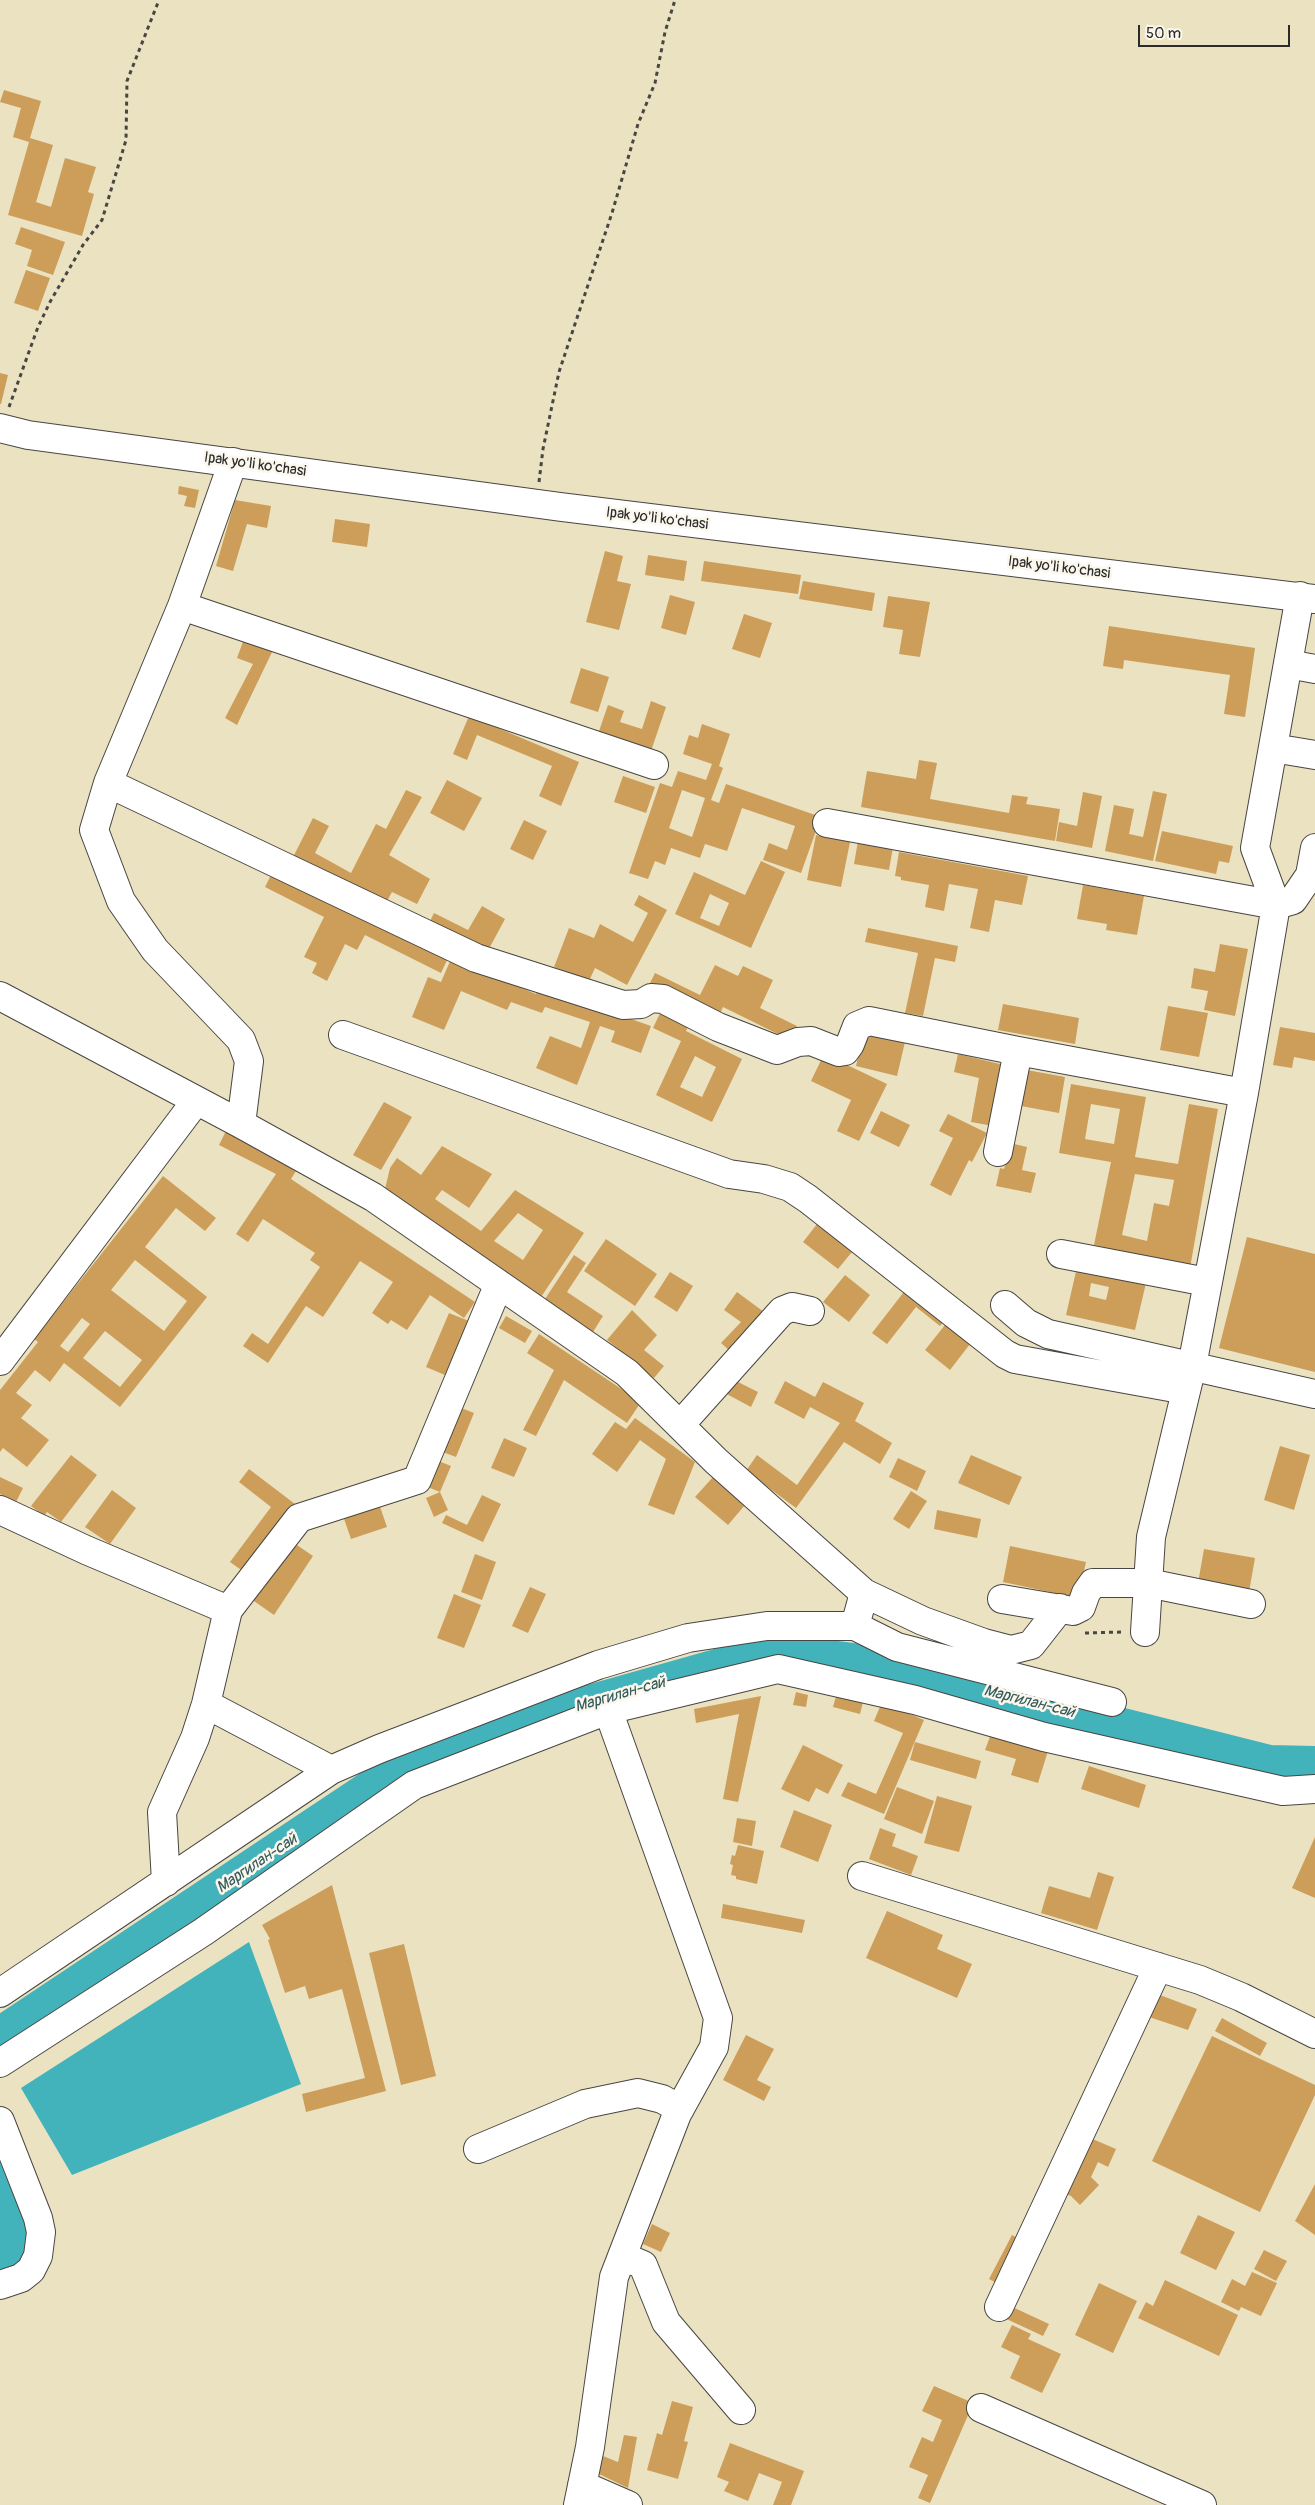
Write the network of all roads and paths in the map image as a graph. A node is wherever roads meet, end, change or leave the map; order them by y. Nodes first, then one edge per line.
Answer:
1 (159, 0) edge
2 (674, 0) edge
3 (1, 429) edge
4 (233, 462) junction
5 (537, 504) junction
6 (1308, 597) edge
7 (182, 606) junction
8 (1288, 664) junction
9 (1315, 669) edge
10 (1273, 748) junction
11 (1315, 755) edge
12 (654, 765) dead end
13 (108, 783) junction
14 (827, 823) dead end
15 (1315, 848) edge
16 (1276, 905) junction
17 (0, 996) edge
18 (343, 1035) dead end
19 (1018, 1051) junction
20 (1244, 1092) junction
21 (196, 1101) junction
22 (241, 1124) junction
23 (998, 1152) dead end
24 (1061, 1254) dead end
25 (1207, 1282) junction
26 (498, 1286) junction
27 (1005, 1305) dead end
28 (810, 1311) dead end
29 (0, 1360) edge
30 (1189, 1378) junction
31 (1315, 1394) edge
32 (680, 1425) junction
33 (0, 1510) edge
34 (1148, 1583) junction
35 (864, 1593) junction
36 (1002, 1599) dead end
37 (1251, 1604) dead end
38 (1060, 1608) junction
39 (228, 1610) junction
40 (855, 1626) junction
41 (1145, 1632) joint
42 (1080, 1633) dead end
43 (1112, 1702) dead end
44 (206, 1704) junction
45 (608, 1710) junction
46 (331, 1770) junction
47 (1315, 1789) edge
48 (862, 1876) dead end
49 (166, 1882) junction
50 (1158, 1967) junction
51 (0, 1993) edge
52 (1315, 2034) edge
53 (0, 2063) edge
54 (680, 2109) junction
55 (0, 2121) edge
56 (478, 2149) dead end
57 (622, 2256) junction
58 (0, 2285) edge
59 (999, 2307) dead end
60 (980, 2408) dead end
61 (741, 2410) dead end
62 (580, 2495) edge
63 (628, 2505) edge
64 (1202, 2505) edge

1 - 3 path
2 - 5 path
3 - 4 street, Ipak yo'li ko'chasi
4 - 5 street, Ipak yo'li ko'chasi
4 - 7 street
5 - 6 street, Ipak yo'li ko'chasi
6 - 8 street
7 - 12 street
7 - 13 street
8 - 9 street
8 - 10 street
10 - 11 street
10 - 16 street
13 - 19 street
13 - 22 street
14 - 16 street
15 - 16 street
16 - 20 street
17 - 21 street
18 - 30 street
19 - 20 street
19 - 23 street
20 - 25 street
21 - 22 street
21 - 29 street
22 - 26 street
24 - 25 street
25 - 30 street
26 - 32 street
26 - 39 street
27 - 30 street
28 - 32 street
30 - 31 street
30 - 34 street
32 - 35 street
33 - 39 street
34 - 37 street
34 - 38 street
34 - 41 street
35 - 38 street
35 - 40 street
36 - 38 street
39 - 44 street
40 - 43 street
40 - 46 street
41 - 42 path
44 - 46 street
44 - 49 street
45 - 47 street
45 - 53 street
45 - 54 street
46 - 49 street
48 - 50 street
49 - 51 street
50 - 52 street
50 - 59 street
54 - 56 street
54 - 57 street
55 - 58 street
57 - 61 street
57 - 62 street
60 - 64 street
62 - 63 street

